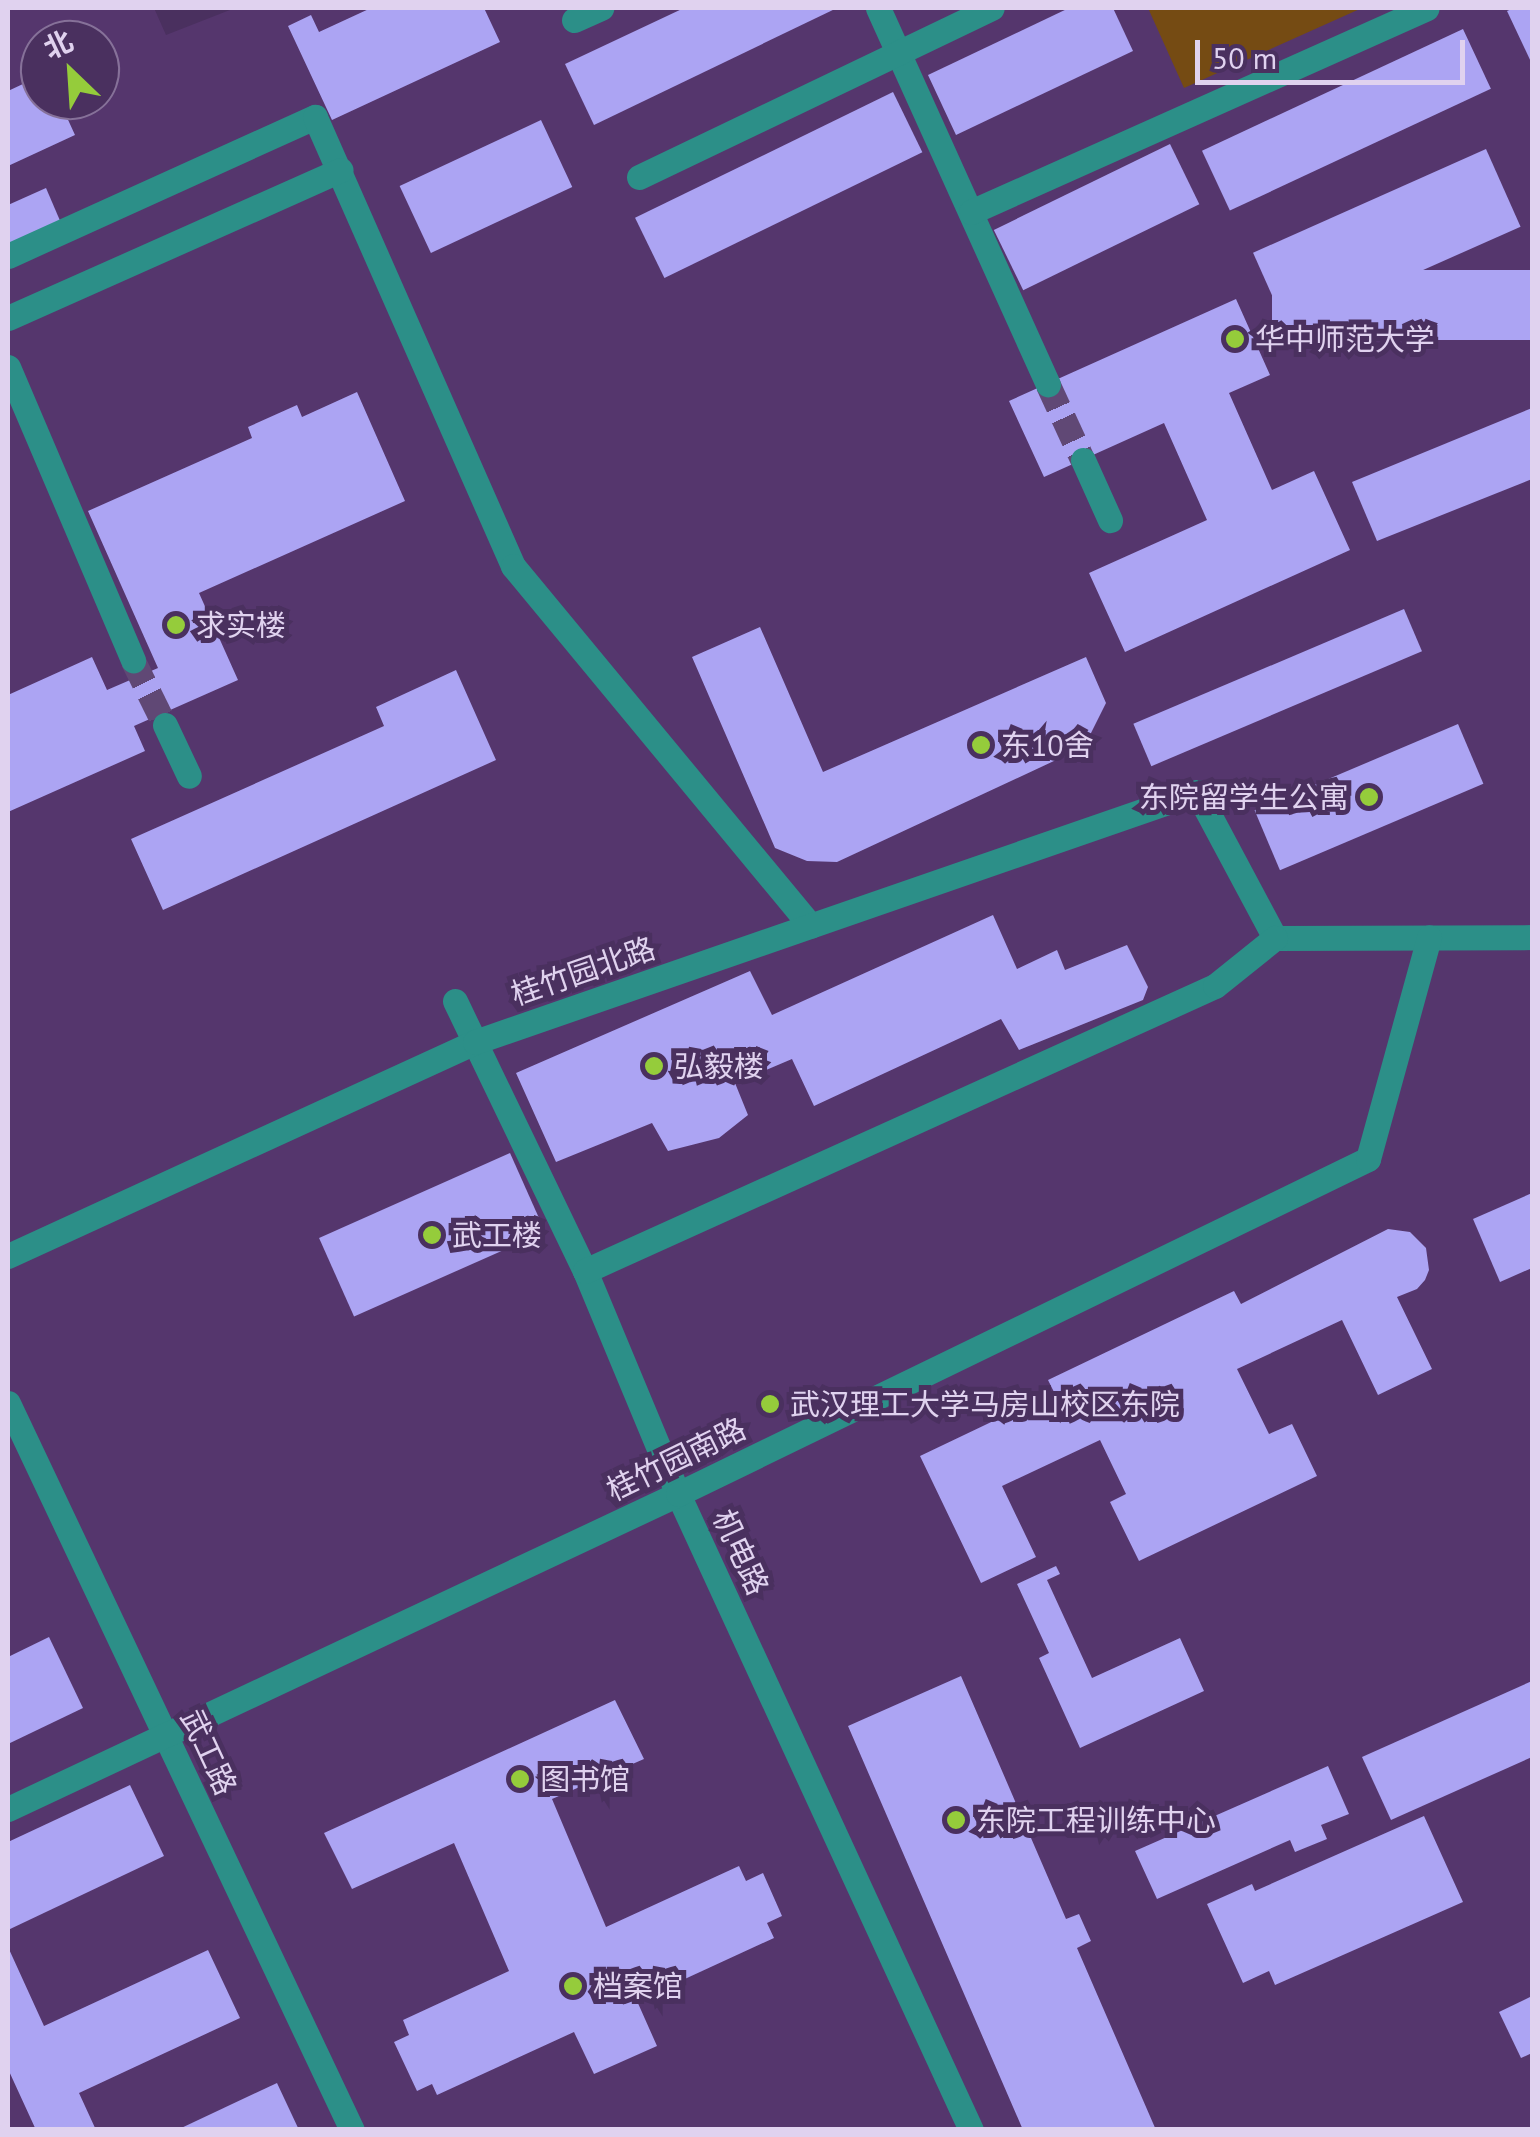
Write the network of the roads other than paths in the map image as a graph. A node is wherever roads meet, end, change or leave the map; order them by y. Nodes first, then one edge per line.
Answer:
1 (601, 8) edge
2 (878, 8) edge
3 (992, 8) edge
4 (1426, 8) edge
5 (574, 20) dead end
6 (898, 52) junction
7 (341, 170) junction
8 (639, 177) dead end
9 (970, 212) junction
10 (8, 256) edge
11 (8, 318) edge
12 (8, 367) edge
13 (1048, 384) tunnel mouth
14 (1083, 460) tunnel mouth
15 (1110, 520) dead end
16 (133, 660) tunnel mouth
17 (165, 725) tunnel mouth
18 (189, 776) dead end
19 (812, 926) junction
20 (1430, 937) junction
21 (1532, 937) edge
22 (1275, 938) junction
23 (455, 1001) dead end
24 (475, 1042) junction
25 (8, 1256) edge
26 (585, 1271) junction
27 (8, 1403) edge
28 (678, 1494) junction
29 (166, 1736) junction
30 (8, 1809) edge
31 (352, 2130) edge
32 (972, 2130) edge

1 - 5 street
2 - 6 street
3 - 6 street
4 - 9 street
6 - 8 street
6 - 9 street
7 - 10 street
7 - 11 street
7 - 19 street
9 - 13 street
12 - 16 street
14 - 15 street
17 - 18 street
19 - 22 street, 桂竹园北路
19 - 24 street, 桂竹园北路
20 - 21 street
20 - 22 street
20 - 28 street, 桂竹园南路
22 - 26 street
23 - 24 street, 机电路
24 - 25 street, 桂竹园北路
24 - 26 street, 机电路
26 - 28 street, 机电路
27 - 29 street, 武工路
28 - 29 street, 桂竹园南路
28 - 32 street, 机电路
29 - 30 street, 桂竹园南路
29 - 31 street, 武工路

